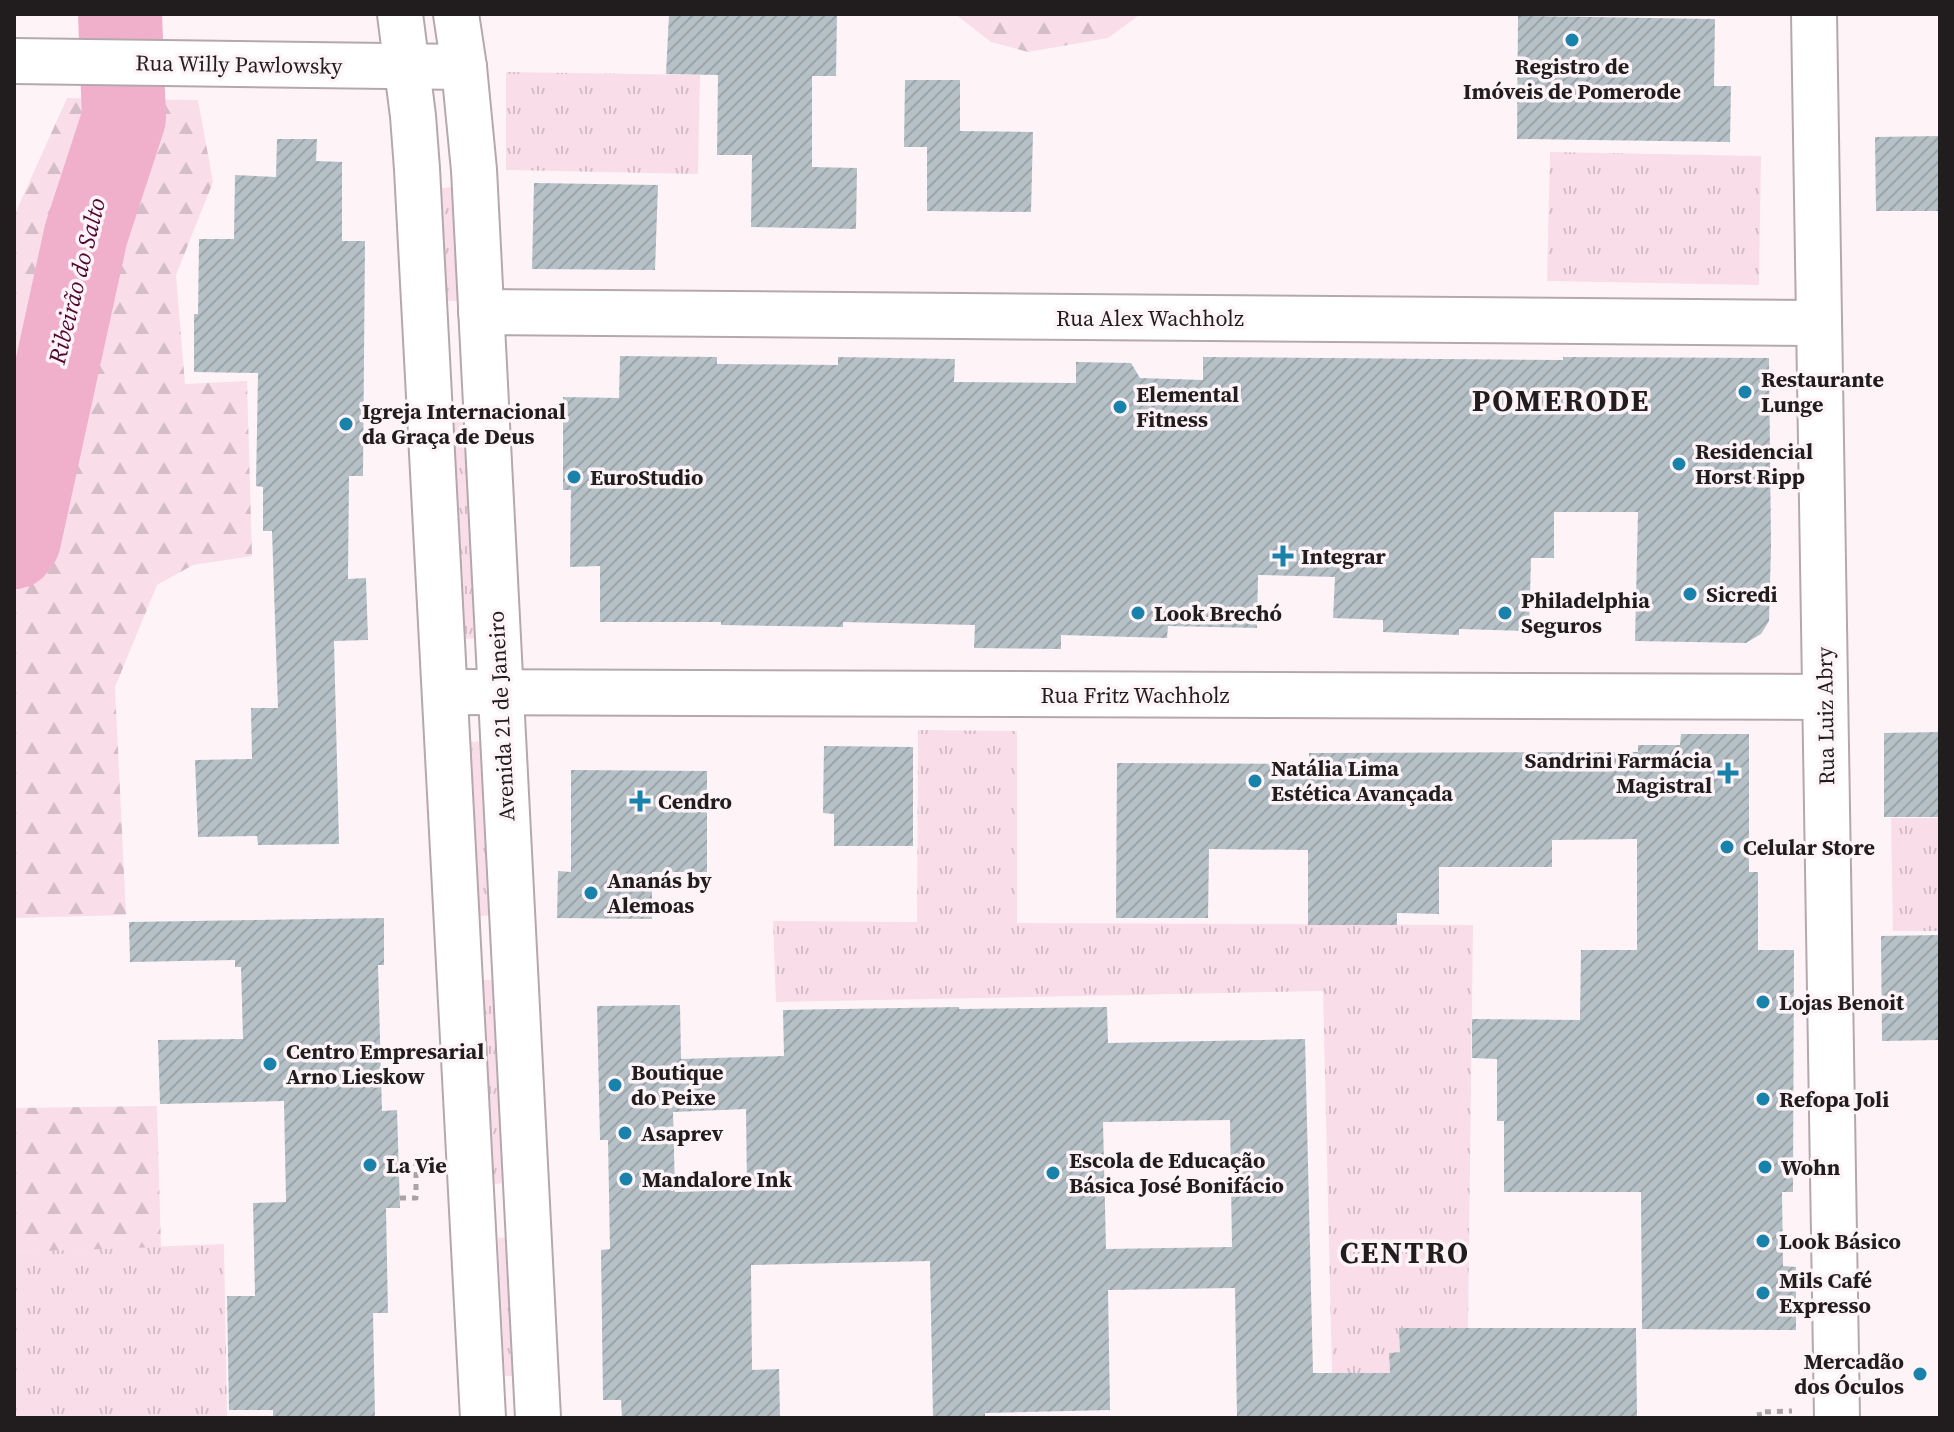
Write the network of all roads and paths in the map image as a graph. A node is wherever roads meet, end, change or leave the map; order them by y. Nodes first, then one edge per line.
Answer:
1 (400, 14) edge
2 (456, 14) edge
3 (1814, 14) edge
4 (14, 61) edge
5 (407, 66) junction
6 (464, 67) junction
7 (481, 312) junction
8 (1819, 323) junction
9 (427, 351) junction
10 (445, 692) junction
11 (500, 692) junction
12 (1824, 697) junction
13 (513, 942) junction
14 (458, 945) junction
15 (416, 1161) dead end
16 (400, 1198) dead end
17 (526, 1205) junction
18 (471, 1206) junction
19 (537, 1407) edge
20 (482, 1408) edge
21 (1837, 1418) edge

1 - 5 main road
2 - 6 main road, Avenida 21 de Janeiro
3 - 8 main road, Rua Luiz Abry
4 - 5 main road, Rua Willy Pawlowsky
5 - 6 main road, Rua Willy Pawlowsky
5 - 9 main road
6 - 7 main road, Avenida 21 de Janeiro
7 - 8 main road, Rua Alex Wachholz
7 - 9 main road
7 - 11 main road, Avenida 21 de Janeiro
8 - 12 main road, Rua Luiz Abry
9 - 10 main road
10 - 11 main road, Rua Fritz Wachholz
10 - 14 main road
11 - 12 main road, Rua Fritz Wachholz
11 - 13 main road, Avenida 21 de Janeiro
12 - 21 main road, Rua Luiz Abry
13 - 14 main road
13 - 17 main road, Avenida 21 de Janeiro
14 - 18 main road
15 - 16 path
17 - 18 main road
17 - 19 main road, Avenida 21 de Janeiro
18 - 20 main road
19 - 20 main road

